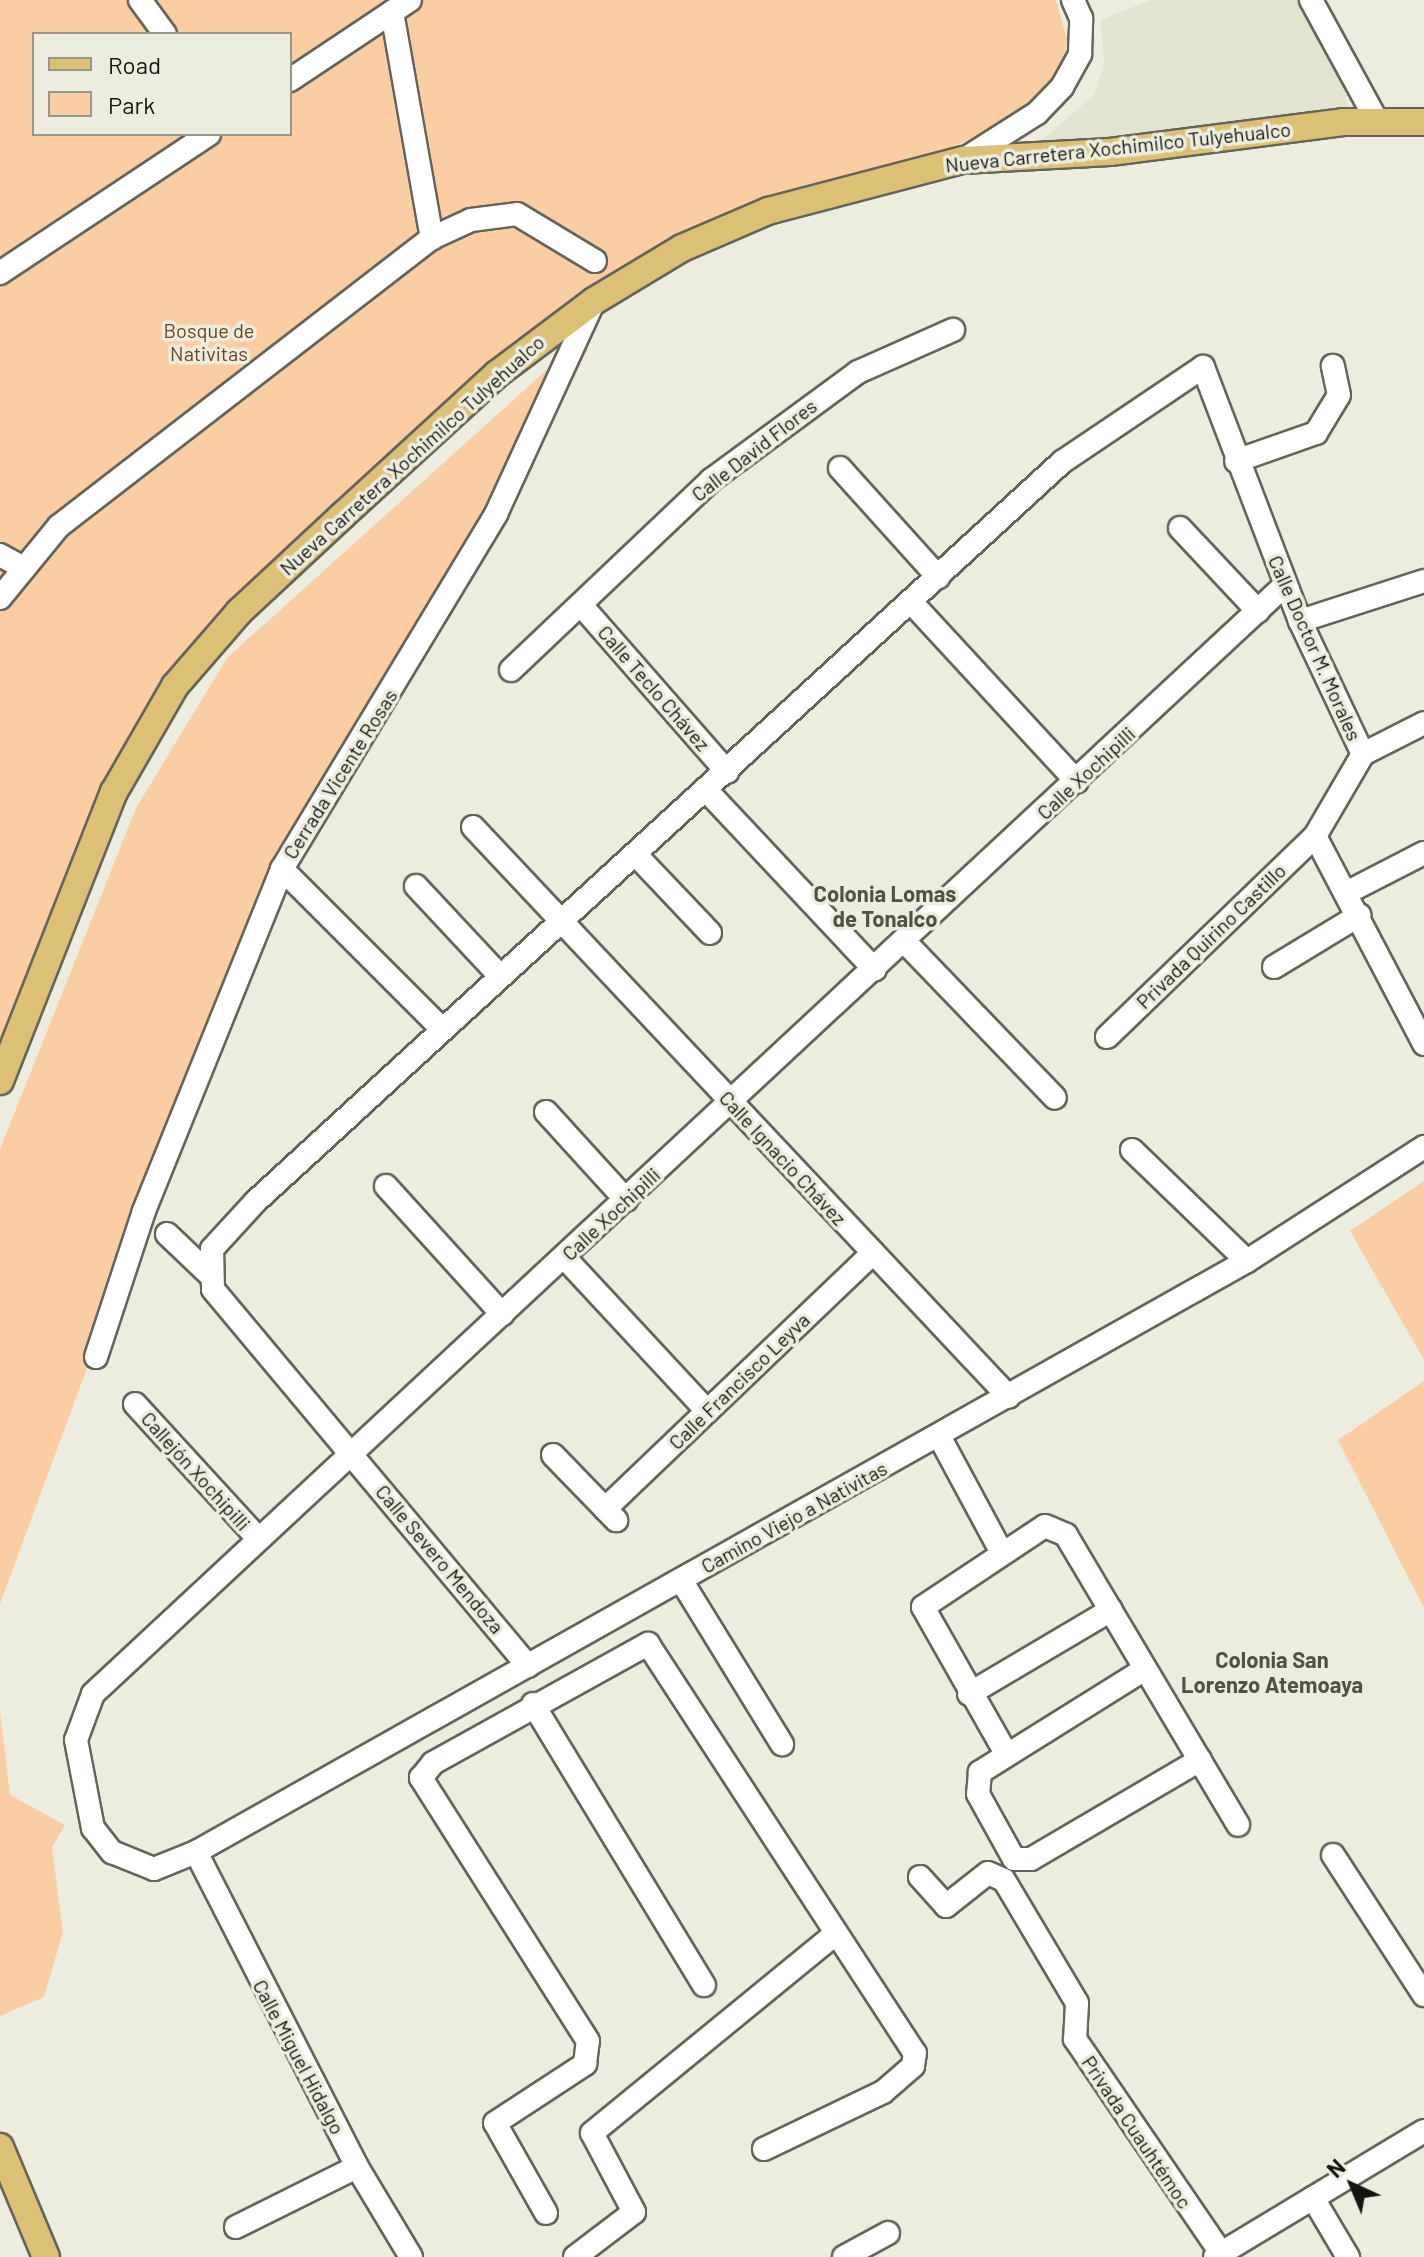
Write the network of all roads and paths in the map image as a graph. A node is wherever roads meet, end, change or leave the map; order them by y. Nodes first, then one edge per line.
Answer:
1 (140, 0) edge
2 (1073, 0) edge
3 (1311, 0) edge
4 (401, 6) edge
5 (164, 32) edge
6 (292, 79) edge
7 (1377, 121) junction
8 (1424, 122) edge
9 (206, 136) edge
10 (963, 160) junction
11 (432, 238) junction
12 (595, 261) dead end
13 (0, 273) edge
14 (594, 301) junction
15 (953, 330) dead end
16 (1333, 366) dead end
17 (1236, 461) junction
18 (840, 468) dead end
19 (1180, 528) dead end
20 (0, 555) edge
21 (22, 567) junction
22 (938, 577) junction
23 (1424, 581) edge
24 (1285, 585) junction
25 (0, 598) edge
26 (912, 603) junction
27 (581, 605) junction
28 (1258, 611) junction
29 (1300, 621) junction
30 (511, 670) dead end
31 (1424, 723) edge
32 (1363, 754) junction
33 (727, 772) junction
34 (1077, 782) junction
35 (707, 791) junction
36 (473, 827) dead end
37 (1315, 836) junction
38 (1424, 853) edge
39 (637, 856) junction
40 (282, 869) junction
41 (416, 886) dead end
42 (1348, 892) junction
43 (1360, 915) junction
44 (557, 922) junction
45 (710, 933) dead end
46 (905, 942) junction
47 (1274, 967) dead end
48 (875, 970) junction
49 (497, 973) junction
50 (439, 1026) junction
51 (1107, 1037) dead end
52 (1424, 1044) edge
53 (0, 1081) edge
54 (1055, 1098) dead end
55 (732, 1103) junction
56 (546, 1112) dead end
57 (1424, 1147) edge
58 (1132, 1150) dead end
59 (386, 1186) dead end
60 (626, 1200) junction
61 (167, 1234) dead end
62 (873, 1253) junction
63 (564, 1257) junction
64 (1247, 1261) junction
65 (209, 1274) junction
66 (502, 1314) junction
67 (96, 1357) dead end
68 (1009, 1397) junction
69 (135, 1404) dead end
70 (707, 1411) junction
71 (939, 1436) junction
72 (352, 1453) junction
73 (553, 1455) dead end
74 (257, 1537) junction
75 (1002, 1553) junction
76 (681, 1580) junction
77 (1111, 1610) junction
78 (528, 1666) junction
79 (1145, 1669) junction
80 (969, 1694) junction
81 (533, 1704) junction
82 (782, 1744) dead end
83 (1007, 1755) junction
84 (1200, 1760) junction
85 (1238, 1825) dead end
86 (196, 1852) junction
87 (1333, 1855) dead end
88 (154, 1869) joint
89 (920, 1877) dead end
90 (835, 1934) junction
91 (704, 1985) dead end
92 (1424, 1995) edge
93 (1424, 2131) edge
94 (0, 2147) edge
95 (764, 2149) dead end
96 (357, 2167) junction
97 (1313, 2198) junction
98 (546, 2213) dead end
99 (236, 2227) dead end
100 (888, 2233) dead end
101 (1218, 2255) edge
102 (46, 2257) edge
103 (411, 2257) edge
104 (575, 2257) edge
105 (844, 2257) edge
106 (1348, 2257) edge

1 - 5 street
2 - 10 street
3 - 7 street
4 - 6 street
4 - 11 street
7 - 8 main road, Nueva Carretera Xochimilco Tulyehualco
7 - 10 main road, Nueva Carretera Xochimilco Tulyehualco
9 - 13 street
10 - 14 main road, Nueva Carretera Xochimilco Tulyehualco
11 - 12 street
11 - 21 street
14 - 40 street, Cerrada Vicente Rosas
14 - 53 main road, Nueva Carretera Xochimilco Tulyehualco
15 - 27 street, Calle David Flores
16 - 17 street
17 - 22 street, Calle Doctor M. Morales
17 - 24 street, Calle Doctor M. Morales
18 - 22 street
19 - 28 street
20 - 21 street
21 - 25 street
22 - 26 street
23 - 29 street
24 - 28 street, Calle Xochipilli
24 - 29 street, Calle Doctor M. Morales
26 - 33 street
26 - 34 street
27 - 30 street, Calle David Flores
27 - 33 street, Calle Teclo Chávez
28 - 34 street, Calle Xochipilli
29 - 32 street, Calle Doctor M. Morales
31 - 32 street
32 - 37 street, Calle Doctor M. Morales
33 - 35 street
34 - 46 street, Calle Xochipilli
35 - 39 street
35 - 48 street
36 - 44 street, Calle Ignacio Chávez
37 - 42 street
37 - 51 street, Privada Quirino Castillo
38 - 42 street
39 - 44 street
39 - 45 street
40 - 50 street
40 - 67 street, Cerrada Vicente Rosas
41 - 49 street
42 - 43 street
43 - 47 street
43 - 52 street
44 - 49 street
44 - 55 street, Calle Ignacio Chávez
46 - 48 street, Calle Xochipilli
46 - 54 street
48 - 55 street, Calle Xochipilli
49 - 50 street
50 - 65 street
55 - 60 street, Calle Xochipilli
55 - 62 street, Calle Ignacio Chávez
56 - 60 street
57 - 64 street, Camino Viejo a Nativitas
58 - 64 street
59 - 66 street
60 - 63 street, Calle Xochipilli
61 - 65 street, Calle Severo Mendoza
62 - 68 street, Calle Ignacio Chávez
62 - 70 street, Calle Francisco Leyva
63 - 66 street, Calle Xochipilli
63 - 70 street
64 - 68 street, Camino Viejo a Nativitas
65 - 72 street, Calle Severo Mendoza
66 - 72 street, Calle Xochipilli
68 - 71 street, Camino Viejo a Nativitas
69 - 74 street, Callejón Xochipilli
70 - 73 street, Calle Francisco Leyva
71 - 75 street
71 - 76 street, Camino Viejo a Nativitas
72 - 74 street, Calle Xochipilli
72 - 78 street, Calle Severo Mendoza
74 - 88 street, Calle Xochipilli
75 - 77 street
75 - 80 street
76 - 78 street, Camino Viejo a Nativitas
76 - 82 street
77 - 79 street
77 - 80 street
78 - 86 street, Camino Viejo a Nativitas
79 - 83 street
79 - 84 street
80 - 83 street
81 - 90 street
81 - 91 street
81 - 98 street
83 - 84 street
84 - 85 street
86 - 88 street, Camino Viejo a Nativitas
86 - 96 street, Calle Miguel Hidalgo
87 - 92 street
89 - 101 street, Privada Cuauhtémoc
90 - 95 street
90 - 104 street
93 - 97 street
94 - 102 main road
96 - 99 street
96 - 103 street, Calle Miguel Hidalgo
97 - 101 street
97 - 106 street
100 - 105 street

